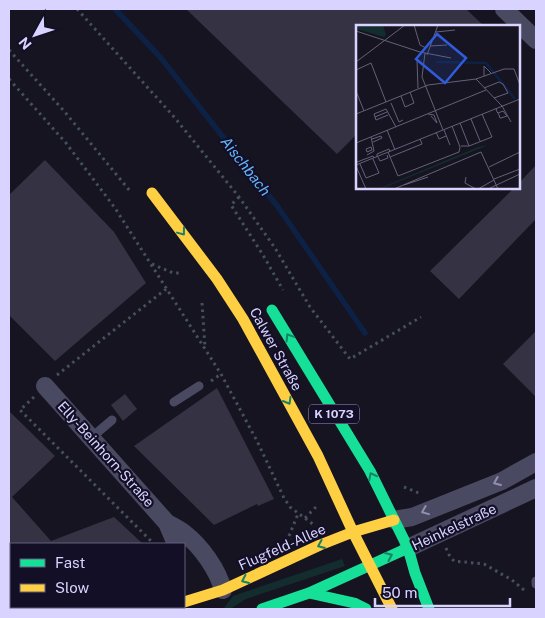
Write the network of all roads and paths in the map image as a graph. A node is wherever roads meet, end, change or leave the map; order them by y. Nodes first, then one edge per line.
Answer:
1 (77, 9) edge
2 (504, 9) edge
3 (536, 40) edge
4 (9, 50) edge
5 (9, 79) edge
6 (131, 192) dead end
7 (152, 193) dead end
8 (151, 264) junction
9 (182, 273) dead end
10 (166, 289) junction
11 (202, 303) dead end
12 (272, 310) dead end
13 (421, 317) dead end
14 (205, 348) junction
15 (42, 382) junction
16 (198, 386) dead end
17 (174, 402) dead end
18 (112, 420) dead end
19 (92, 437) junction
20 (536, 462) edge
21 (536, 488) edge
22 (298, 514) dead end
23 (394, 520) junction
24 (167, 523) junction
25 (352, 532) junction
26 (153, 543) edge
27 (176, 543) edge
28 (408, 548) junction
29 (447, 548) dead end
30 (371, 565) junction
31 (524, 590) dead end
32 (309, 593) junction
33 (220, 597) junction
34 (185, 602) edge
35 (262, 609) edge
36 (366, 609) edge
37 (392, 609) edge
38 (429, 609) edge

1 - 13 path
2 - 3 street
4 - 6 path
5 - 8 path
7 -> 25 main road, Calwer Straße / K 1073
8 - 9 path
8 - 10 path
10 - 14 path
10 - 15 path
11 - 14 path
23 -> 12 main road, Calwer Straße / K 1073
14 - 22 path
15 - 19 street, Elly-Beinhorn-Straße
15 - 26 path
16 - 17 lane
18 - 19 lane
19 - 24 street, Elly-Beinhorn-Straße
20 -> 23 street, Heinkelstraße
21 - 28 street, Heinkelstraße
23 - 25 main road, Flugfeld-Allee
23 - 28 main road, K 1073
24 - 27 street, Elly-Beinhorn-Straße
24 - 33 street, Elly-Beinhorn-Straße
25 - 30 main road, K 1073
25 -> 33 main road, Flugfeld-Allee
30 -> 28 main road, Heinkelstraße
28 - 38 main road, K 1073
29 - 31 path
30 - 32 main road
30 - 37 main road, K 1073
32 - 35 main road
32 - 36 main road
33 - 34 main road, Flugfeld-Allee

